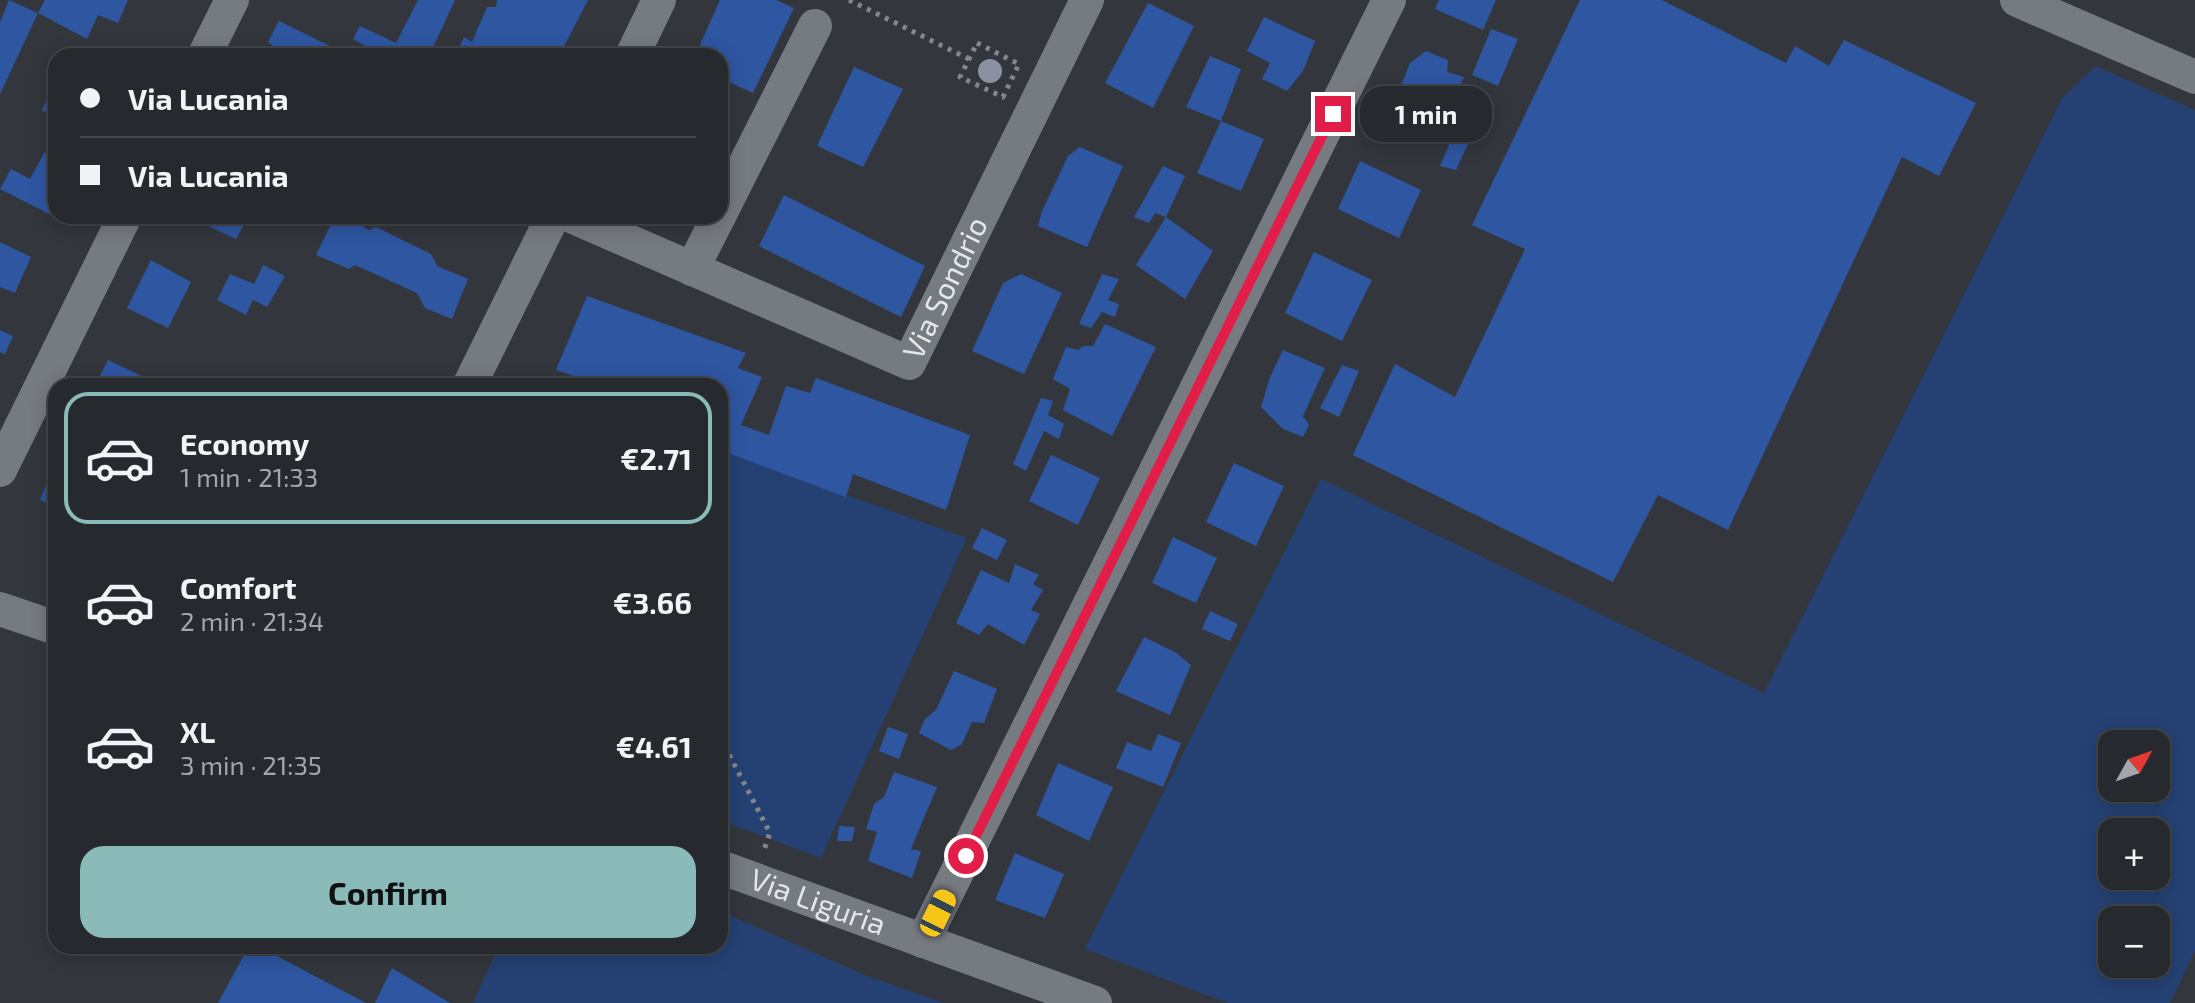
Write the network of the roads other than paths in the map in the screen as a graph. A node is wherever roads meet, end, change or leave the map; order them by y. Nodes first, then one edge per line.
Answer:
1 (232, 0) edge
2 (659, 0) edge
3 (1087, 0) edge
4 (1389, 0) edge
5 (2023, 1) edge
6 (815, 26) dead end
7 (208, 48) edge
8 (636, 48) edge
9 (2195, 77) edge
10 (728, 197) edge
11 (121, 224) edge
12 (549, 224) edge
13 (589, 224) edge
14 (714, 224) edge
15 (692, 269) junction
16 (473, 378) edge
17 (0, 470) edge
18 (0, 609) edge
19 (48, 625) edge
20 (728, 870) edge
21 (923, 941) junction
22 (1095, 1003) edge

1 - 7 street
2 - 8 street
3 - 15 street, Via Sondrio
4 - 21 street
5 - 9 street
6 - 10 street
11 - 17 street
12 - 16 street
13 - 15 street, Via Sondrio
14 - 15 street
18 - 19 street
20 - 21 street, Via Liguria
21 - 22 street, Via Liguria

